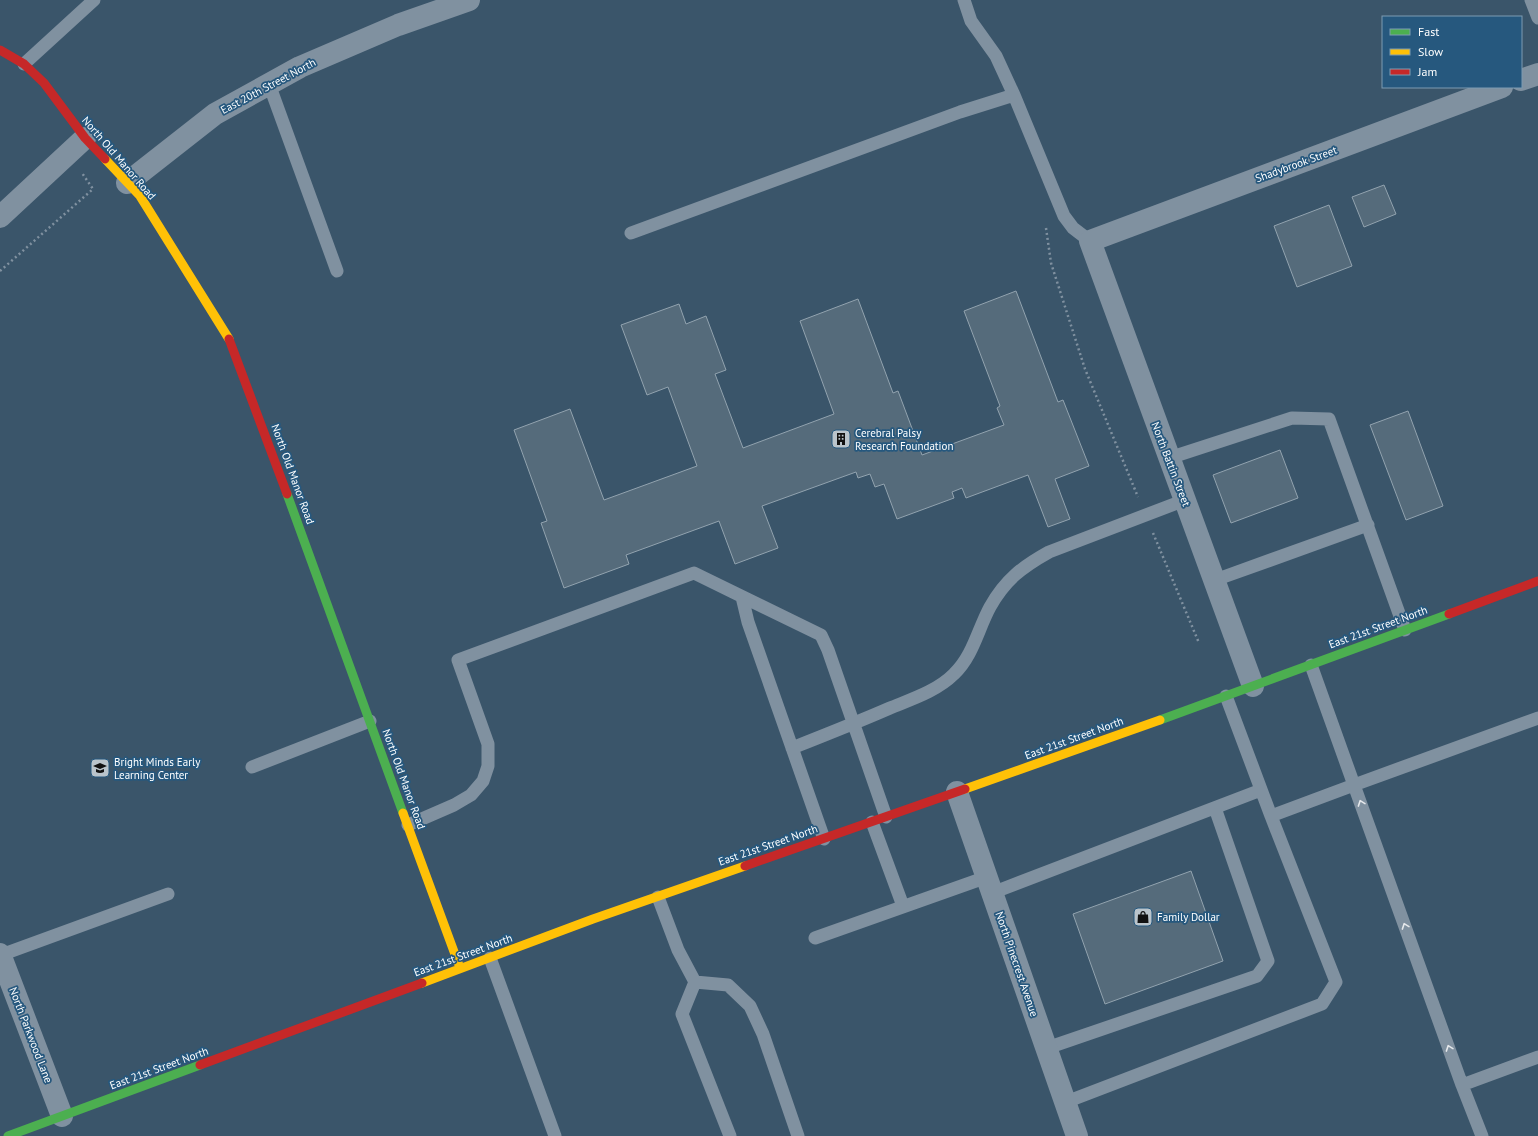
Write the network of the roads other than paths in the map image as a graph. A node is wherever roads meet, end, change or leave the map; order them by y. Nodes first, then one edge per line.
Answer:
1 (94, 0) edge
2 (469, 0) edge
3 (964, 0) edge
4 (1531, 0) edge
5 (1538, 18) edge
6 (0, 50) edge
7 (24, 64) junction
8 (1538, 74) edge
9 (1522, 80) edge
10 (269, 84) junction
11 (1499, 88) edge
12 (1014, 95) junction
13 (85, 138) junction
14 (127, 183) junction
15 (0, 217) edge
16 (632, 233) dead end
17 (1090, 241) junction
18 (337, 271) dead end
19 (1169, 458) junction
20 (1185, 500) junction
21 (1368, 525) junction
22 (1215, 580) junction
23 (1538, 581) edge
24 (742, 597) junction
25 (1405, 630) junction
26 (1311, 665) junction
27 (1254, 686) junction
28 (1226, 696) junction
29 (1538, 718) edge
30 (370, 721) junction
31 (854, 724) junction
32 (792, 748) junction
33 (252, 767) dead end
34 (1354, 784) junction
35 (1261, 790) junction
36 (957, 792) junction
37 (1215, 808) junction
38 (1271, 816) junction
39 (886, 817) junction
40 (872, 822) junction
41 (408, 825) junction
42 (824, 839) junction
43 (990, 885) junction
44 (168, 894) dead end
45 (658, 897) junction
46 (903, 906) junction
47 (816, 938) dead end
48 (0, 955) edge
49 (490, 958) junction
50 (460, 968) junction
51 (695, 982) junction
52 (1047, 1048) junction
53 (1538, 1057) edge
54 (1462, 1085) junction
55 (1066, 1102) junction
56 (62, 1116) junction
57 (8, 1136) edge
58 (555, 1136) edge
59 (730, 1136) edge
60 (798, 1136) edge
61 (1077, 1136) edge
62 (1482, 1136) edge

1 - 7 lane
2 - 10 street, East 20th Street North
3 - 12 lane
4 - 5 lane
6 - 7 main road, North Old Manor Road
7 - 13 main road, North Old Manor Road
8 - 9 street
10 - 14 street, East 20th Street North
10 - 18 lane
11 - 17 street, Shadybrook Street
12 - 16 lane
12 - 17 lane
13 - 14 main road, North Old Manor Road
13 - 15 street
14 - 30 main road, North Old Manor Road
17 - 19 street, North Battin Street
19 - 20 street, North Battin Street
19 - 21 lane
20 - 22 street, North Battin Street
20 - 31 lane
21 - 22 lane
21 - 25 lane
22 - 27 street, North Battin Street
23 - 25 main road, East 21st Street North
24 - 31 lane
24 - 32 lane
24 - 41 lane
25 - 26 main road, East 21st Street North
26 - 27 main road, East 21st Street North
26 - 34 lane
27 - 28 main road, East 21st Street North
28 - 35 lane
28 - 36 main road, East 21st Street North
29 - 34 lane
30 - 33 lane
30 - 41 main road, North Old Manor Road
31 - 32 lane
31 - 39 lane
32 - 42 lane
34 - 38 lane
54 -> 34 lane
35 - 37 lane
35 - 38 lane
36 - 39 main road, East 21st Street North
36 - 43 street, North Pinecrest Avenue
37 - 43 lane
37 - 52 lane
38 - 55 lane
39 - 40 main road, East 21st Street North
40 - 42 main road, East 21st Street North
40 - 46 lane
41 - 50 main road, North Old Manor Road
42 - 45 main road, East 21st Street North
43 - 46 lane
43 - 52 street, North Pinecrest Avenue
44 - 48 lane
45 - 49 main road, East 21st Street North
45 - 51 lane
46 - 47 lane
48 - 56 street, North Parkwood Lane
49 - 50 main road, East 21st Street North
49 - 58 lane
50 - 56 main road, East 21st Street North
51 - 59 lane
51 - 60 lane
52 - 55 street, North Pinecrest Avenue
53 - 54 lane
54 - 62 lane
55 - 61 street, North Pinecrest Avenue
56 - 57 main road, East 21st Street North

